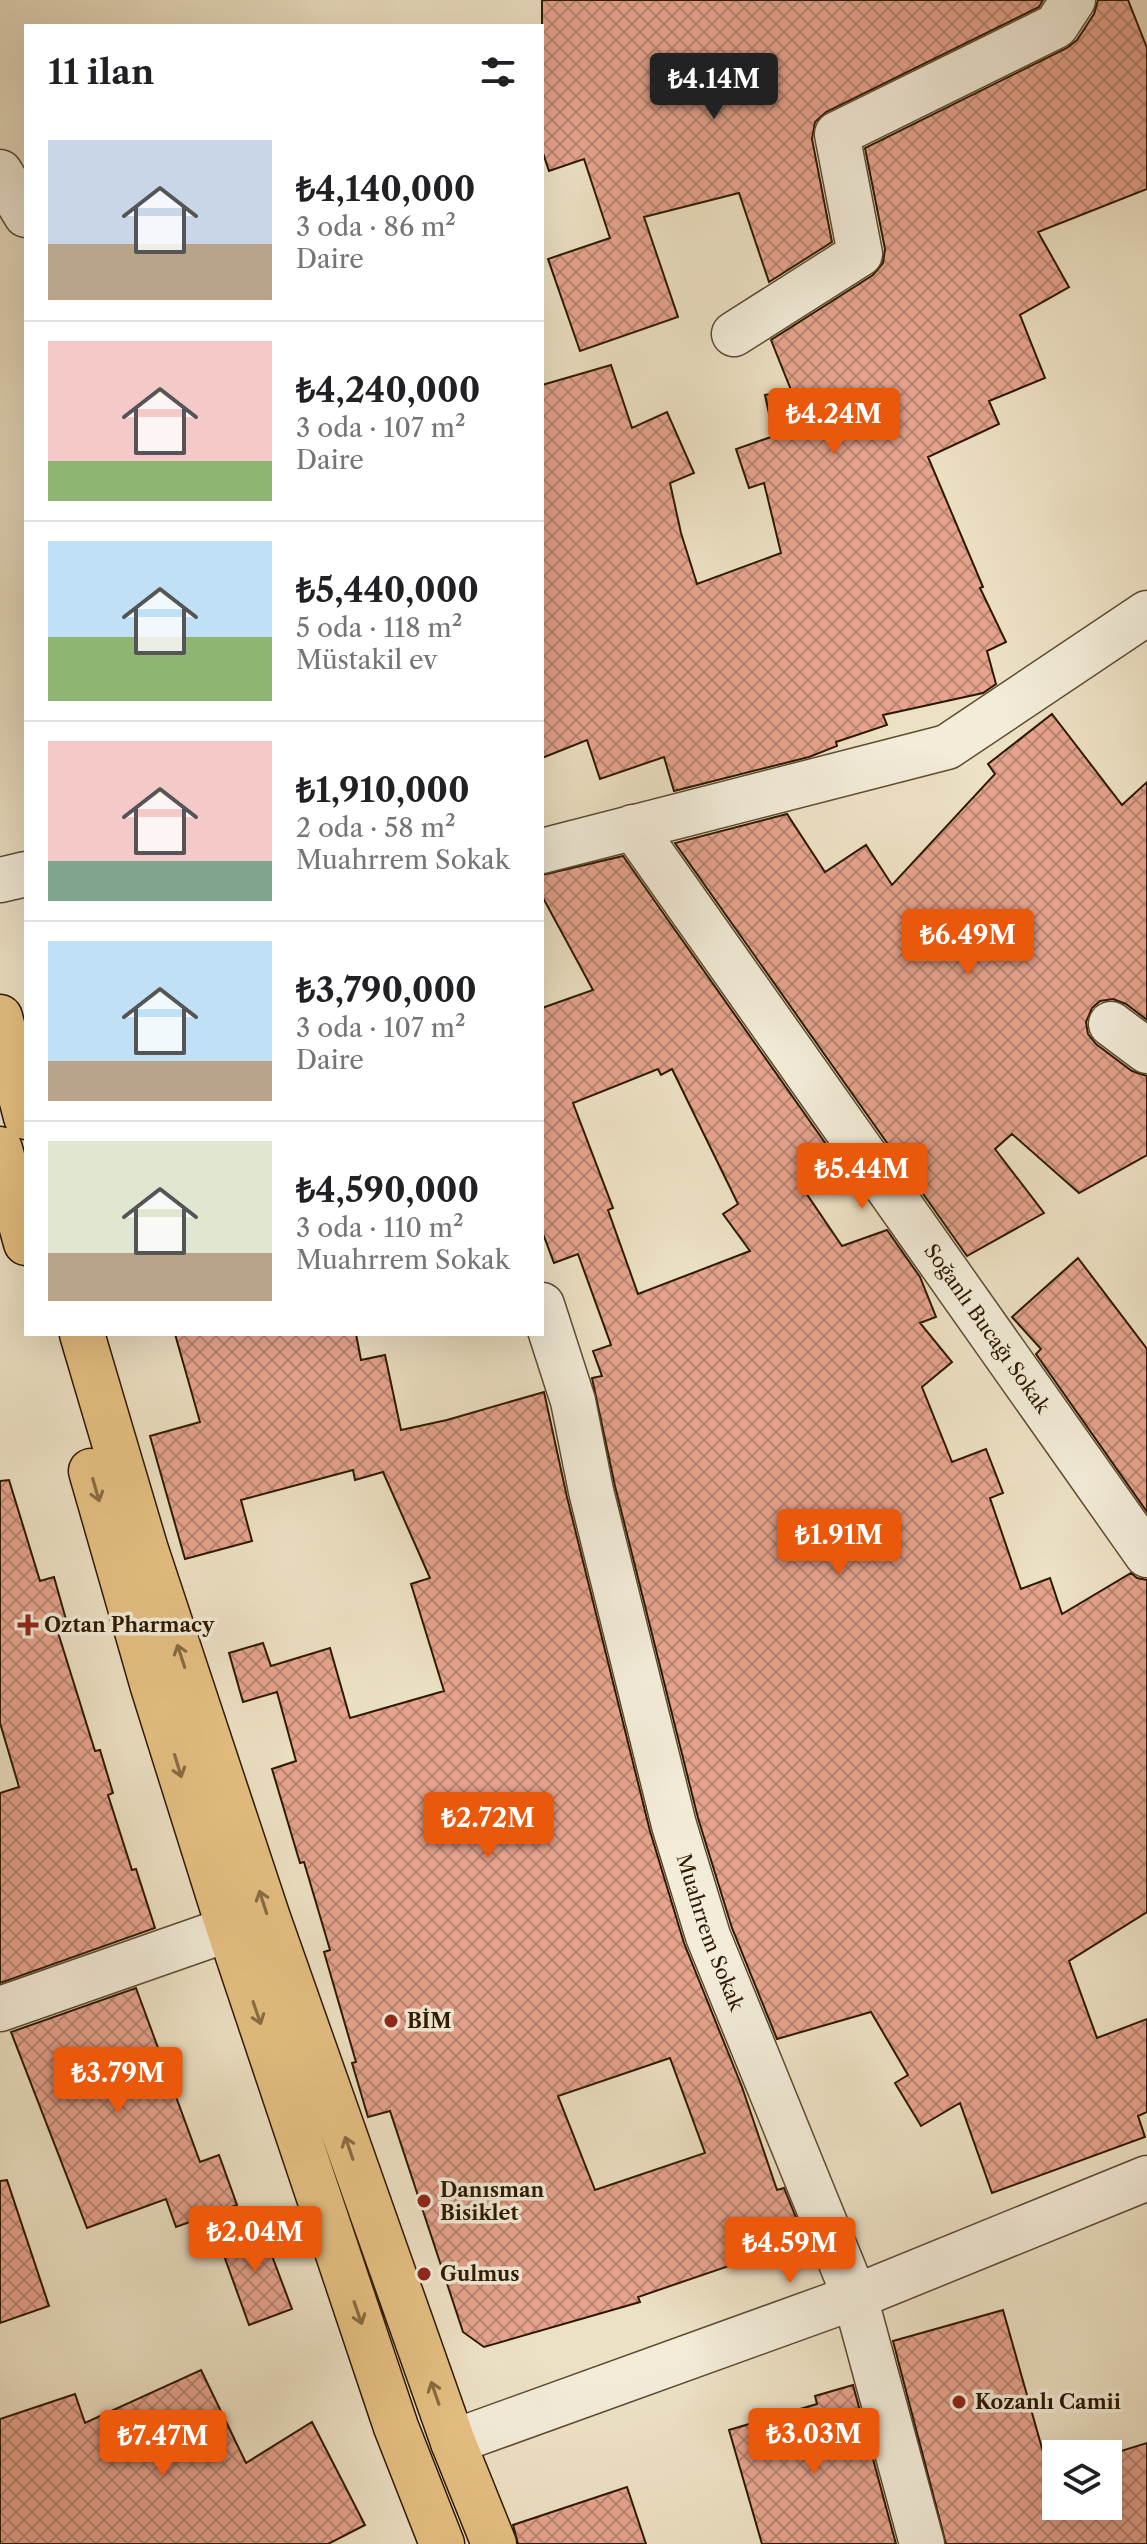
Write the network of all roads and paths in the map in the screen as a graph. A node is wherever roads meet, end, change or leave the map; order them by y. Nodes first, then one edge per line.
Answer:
1 (1073, 0) edge
2 (0, 172) edge
3 (24, 212) edge
4 (24, 223) edge
5 (0, 236) edge
6 (734, 334) dead end
7 (1147, 613) edge
8 (633, 827) junction
9 (544, 850) edge
10 (24, 874) edge
11 (0, 880) edge
12 (10, 1023) edge
13 (1111, 1024) dead end
14 (1147, 1051) edge
15 (24, 1105) edge
16 (0, 1149) edge
17 (24, 1236) edge
18 (544, 1311) edge
19 (53, 1336) edge
20 (83, 1336) edge
21 (1147, 1555) edge
22 (229, 1929) junction
23 (0, 2009) edge
24 (1147, 2178) edge
25 (855, 2297) junction
26 (453, 2442) junction
27 (442, 2544) edge
28 (494, 2544) edge
29 (922, 2544) edge

1 - 6 street
2 - 3 street
4 - 5 street
7 - 8 street
8 - 9 street
8 - 21 street, Soğanlı Bucağı Sokak
10 - 11 street
12 - 15 main road
13 - 14 street
16 - 17 main road
18 - 25 street, Muahrrem Sokak
19 -> 22 main road
26 -> 20 main road
22 - 23 street
22 -> 27 main road
24 - 25 street
25 - 26 street
25 - 29 street, Muahrrem Sokak
26 - 28 main road

